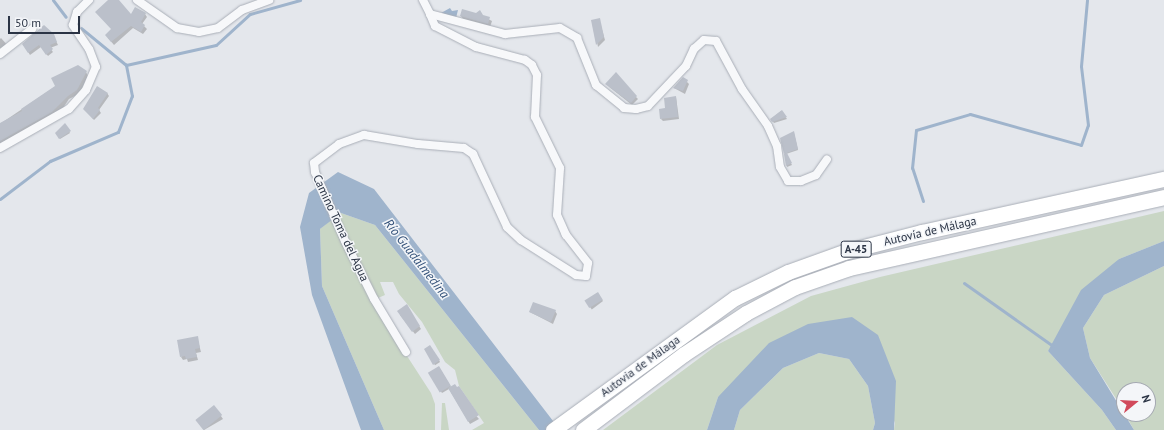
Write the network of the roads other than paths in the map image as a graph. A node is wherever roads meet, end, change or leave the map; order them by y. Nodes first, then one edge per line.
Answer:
1 (89, 0) edge
2 (137, 0) edge
3 (269, 0) edge
4 (423, 0) edge
5 (430, 14) junction
6 (32, 28) dead end
7 (0, 54) edge
8 (0, 148) edge
9 (827, 159) dead end
10 (1164, 179) edge
11 (1164, 197) edge
12 (406, 352) dead end
13 (553, 430) edge
14 (583, 430) edge

1 - 8 street
2 - 3 street
4 - 5 street
5 - 9 street
5 - 12 street, Camino Toma del Agua
6 - 7 street
10 - 13 highway, Autovía de Málaga / A-45
11 - 14 highway, Autovía de Málaga / A-45

